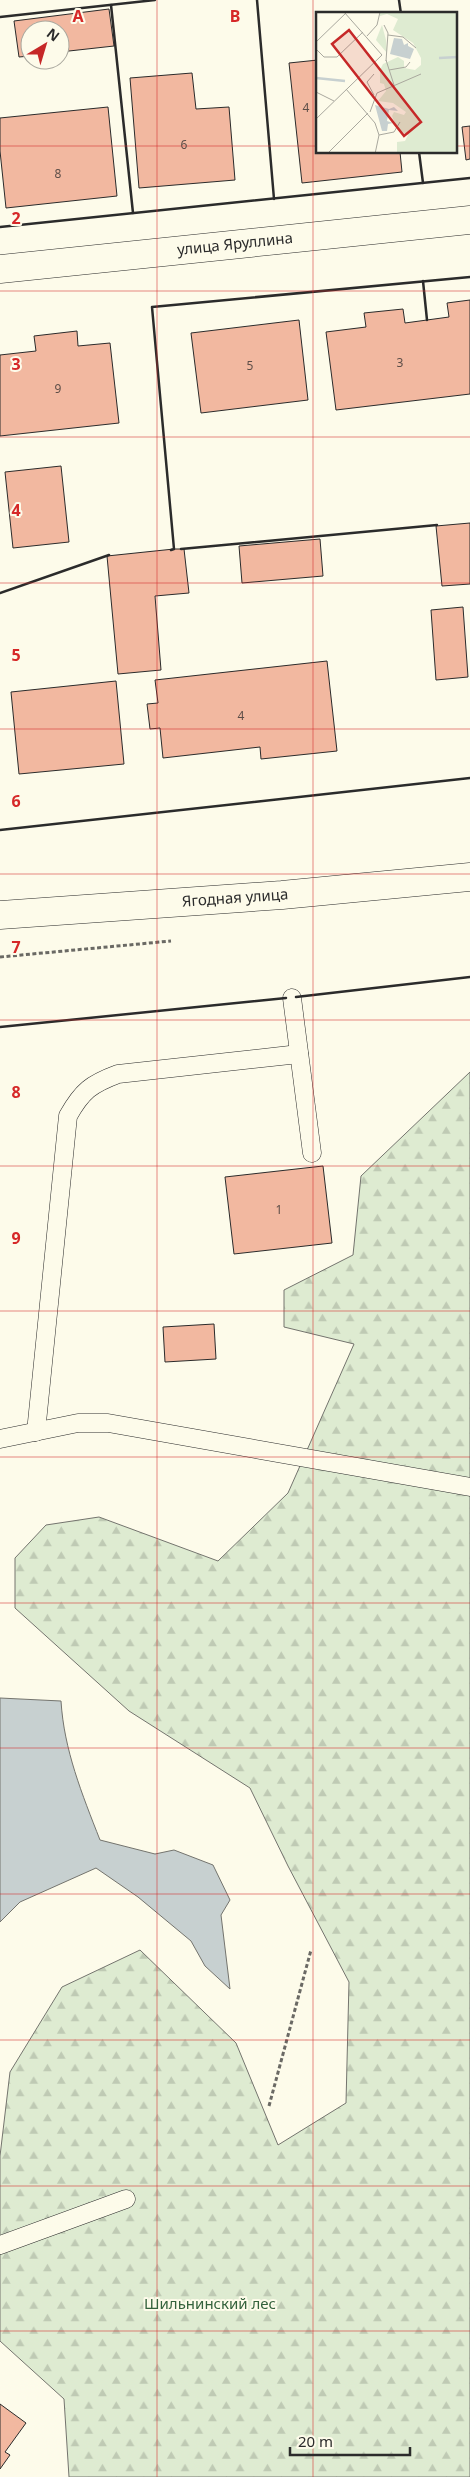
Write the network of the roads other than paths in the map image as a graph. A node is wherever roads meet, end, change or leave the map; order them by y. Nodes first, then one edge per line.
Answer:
1 (470, 220) edge
2 (0, 268) edge
3 (470, 877) edge
4 (0, 915) edge
5 (292, 998) dead end
6 (299, 1054) junction
7 (312, 1153) dead end
8 (36, 1432) junction
9 (0, 1439) edge
10 (470, 1488) edge
11 (126, 2199) dead end
12 (0, 2245) edge

1 - 2 street, улица Яруллина
3 - 4 street, Ягодная улица
5 - 6 lane
6 - 7 lane
6 - 8 lane
8 - 9 lane
8 - 10 lane
11 - 12 lane

